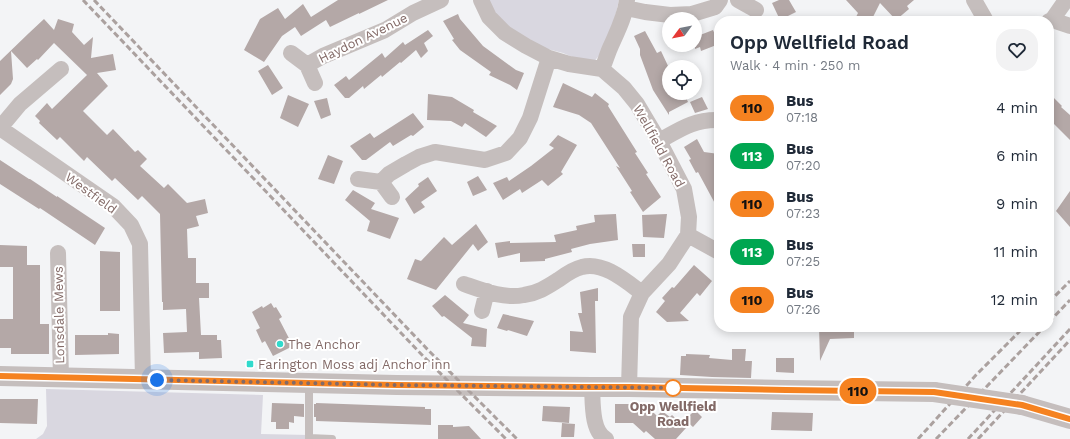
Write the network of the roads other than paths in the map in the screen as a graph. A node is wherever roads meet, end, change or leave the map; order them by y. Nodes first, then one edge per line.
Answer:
1 (441, 0) edge
2 (481, 0) edge
3 (720, 0) edge
4 (738, 0) edge
5 (974, 0) edge
6 (1066, 0) edge
7 (627, 4) edge
8 (756, 10) dead end
9 (983, 16) edge
10 (1054, 16) edge
11 (1054, 22) edge
12 (1070, 26) edge
13 (291, 53) dead end
14 (549, 58) junction
15 (307, 65) junction
16 (60, 69) dead end
17 (602, 69) junction
18 (316, 83) dead end
19 (714, 120) edge
20 (0, 128) edge
21 (659, 141) junction
22 (358, 179) dead end
23 (381, 182) junction
24 (392, 197) dead end
25 (688, 236) junction
26 (713, 249) edge
27 (58, 253) dead end
28 (464, 284) dead end
29 (487, 292) junction
30 (642, 293) junction
31 (482, 311) dead end
32 (0, 376) edge
33 (61, 378) junction
34 (143, 379) junction
35 (309, 383) junction
36 (592, 387) junction
37 (629, 387) junction
38 (1070, 419) edge
39 (332, 439) edge
40 (606, 439) edge

1 - 15 street, Haydon Avenue
2 - 14 street
3 - 7 street
4 - 8 street
5 - 9 street
6 - 10 street
7 - 17 street
11 - 12 street
13 - 15 street, Haydon Avenue
14 - 17 street
14 - 23 street
15 - 18 street, Haydon Avenue
16 - 20 street
17 - 21 street, Wellfield Road
19 - 21 street
20 - 34 street, Westfield
21 - 25 street, Wellfield Road
22 - 23 street
23 - 24 street
25 - 26 street
25 - 30 street
27 - 33 street, Lonsdale Mews
28 - 29 street
29 - 30 street
29 - 31 street
30 - 37 street
32 - 33 street
33 - 34 street
34 - 35 street
35 - 36 street
35 - 39 lane
36 - 37 street
36 - 40 street
37 - 38 street, bridge

